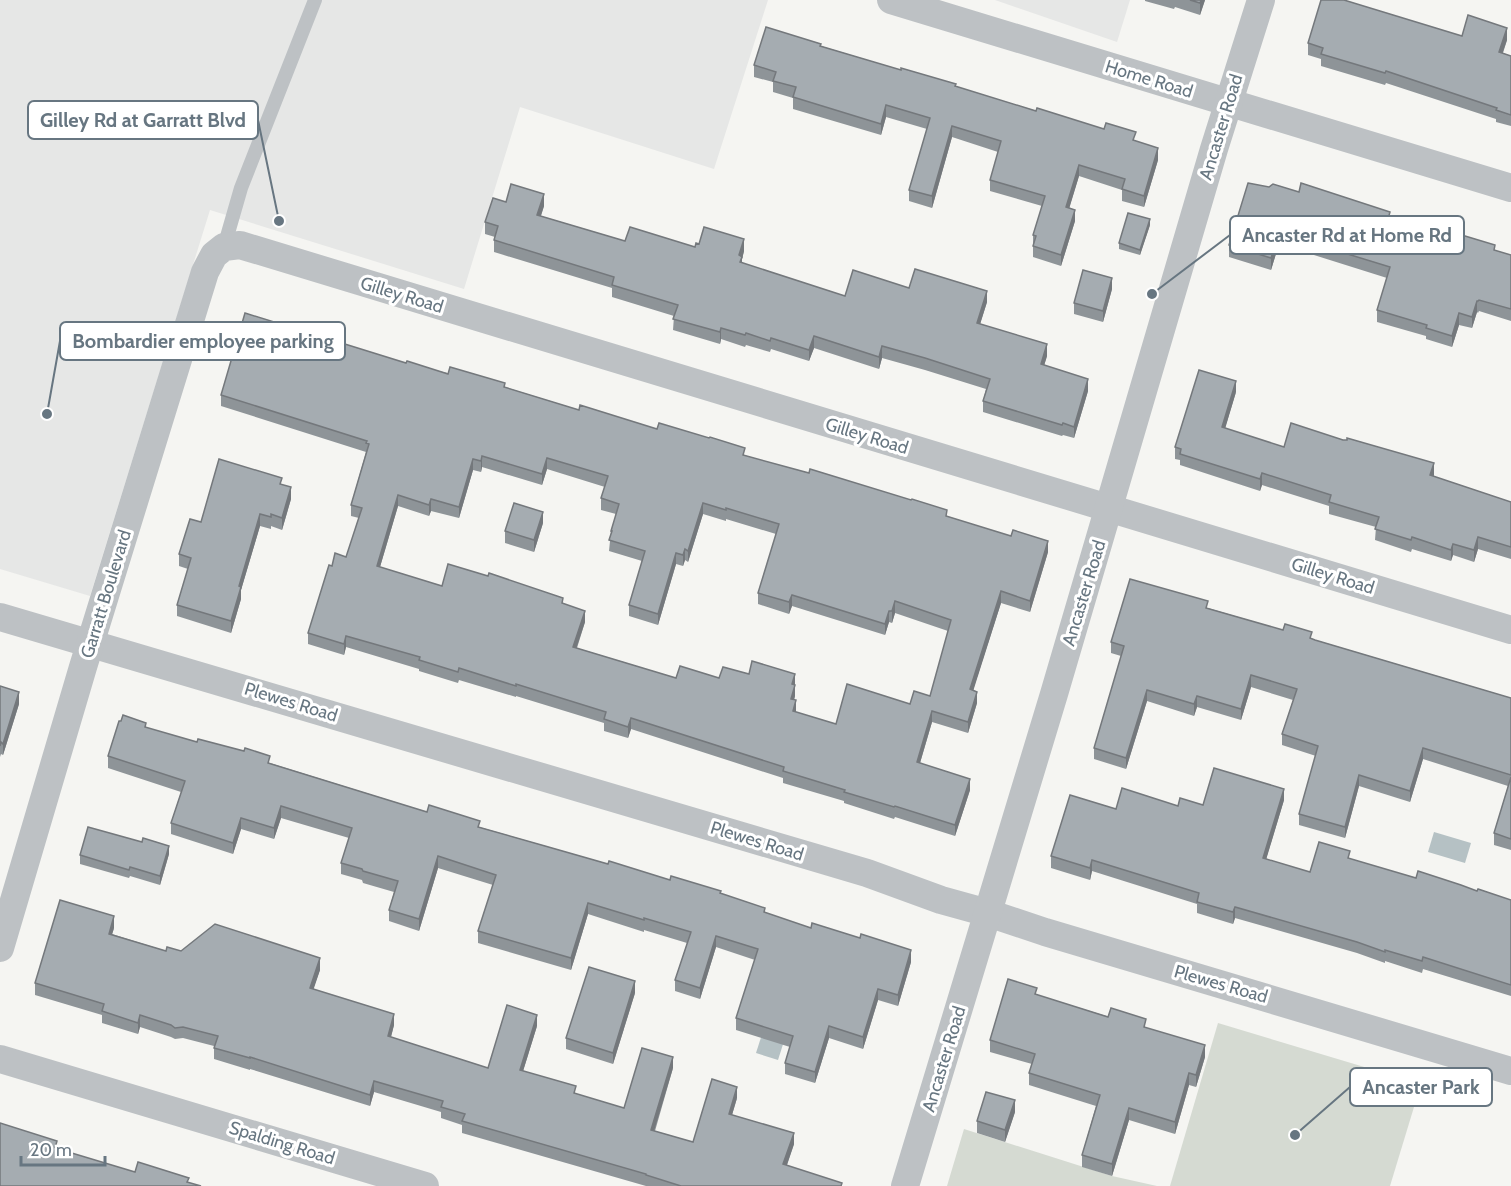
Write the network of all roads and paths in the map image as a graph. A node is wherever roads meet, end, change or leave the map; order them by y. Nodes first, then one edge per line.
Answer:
1 (315, 0) edge
2 (891, 0) edge
3 (1260, 0) edge
4 (1228, 103) junction
5 (1511, 188) edge
6 (224, 247) junction
7 (1108, 508) junction
8 (0, 617) edge
9 (1511, 630) edge
10 (91, 644) junction
11 (988, 913) junction
12 (0, 948) edge
13 (0, 1059) edge
14 (1511, 1071) edge
15 (425, 1186) edge
16 (905, 1186) edge

1 - 6 lane
2 - 4 street, Home Road
3 - 4 street, Ancaster Road
4 - 5 street, Home Road
4 - 7 street, Ancaster Road
6 - 7 street, Gilley Road
6 - 10 street, Garratt Boulevard
7 - 9 street, Gilley Road
7 - 11 street, Ancaster Road
8 - 10 street, Plewes Road
10 - 11 street, Plewes Road
10 - 12 street, Garratt Boulevard
11 - 14 street, Plewes Road
11 - 16 street, Ancaster Road
13 - 15 street, Spalding Road

